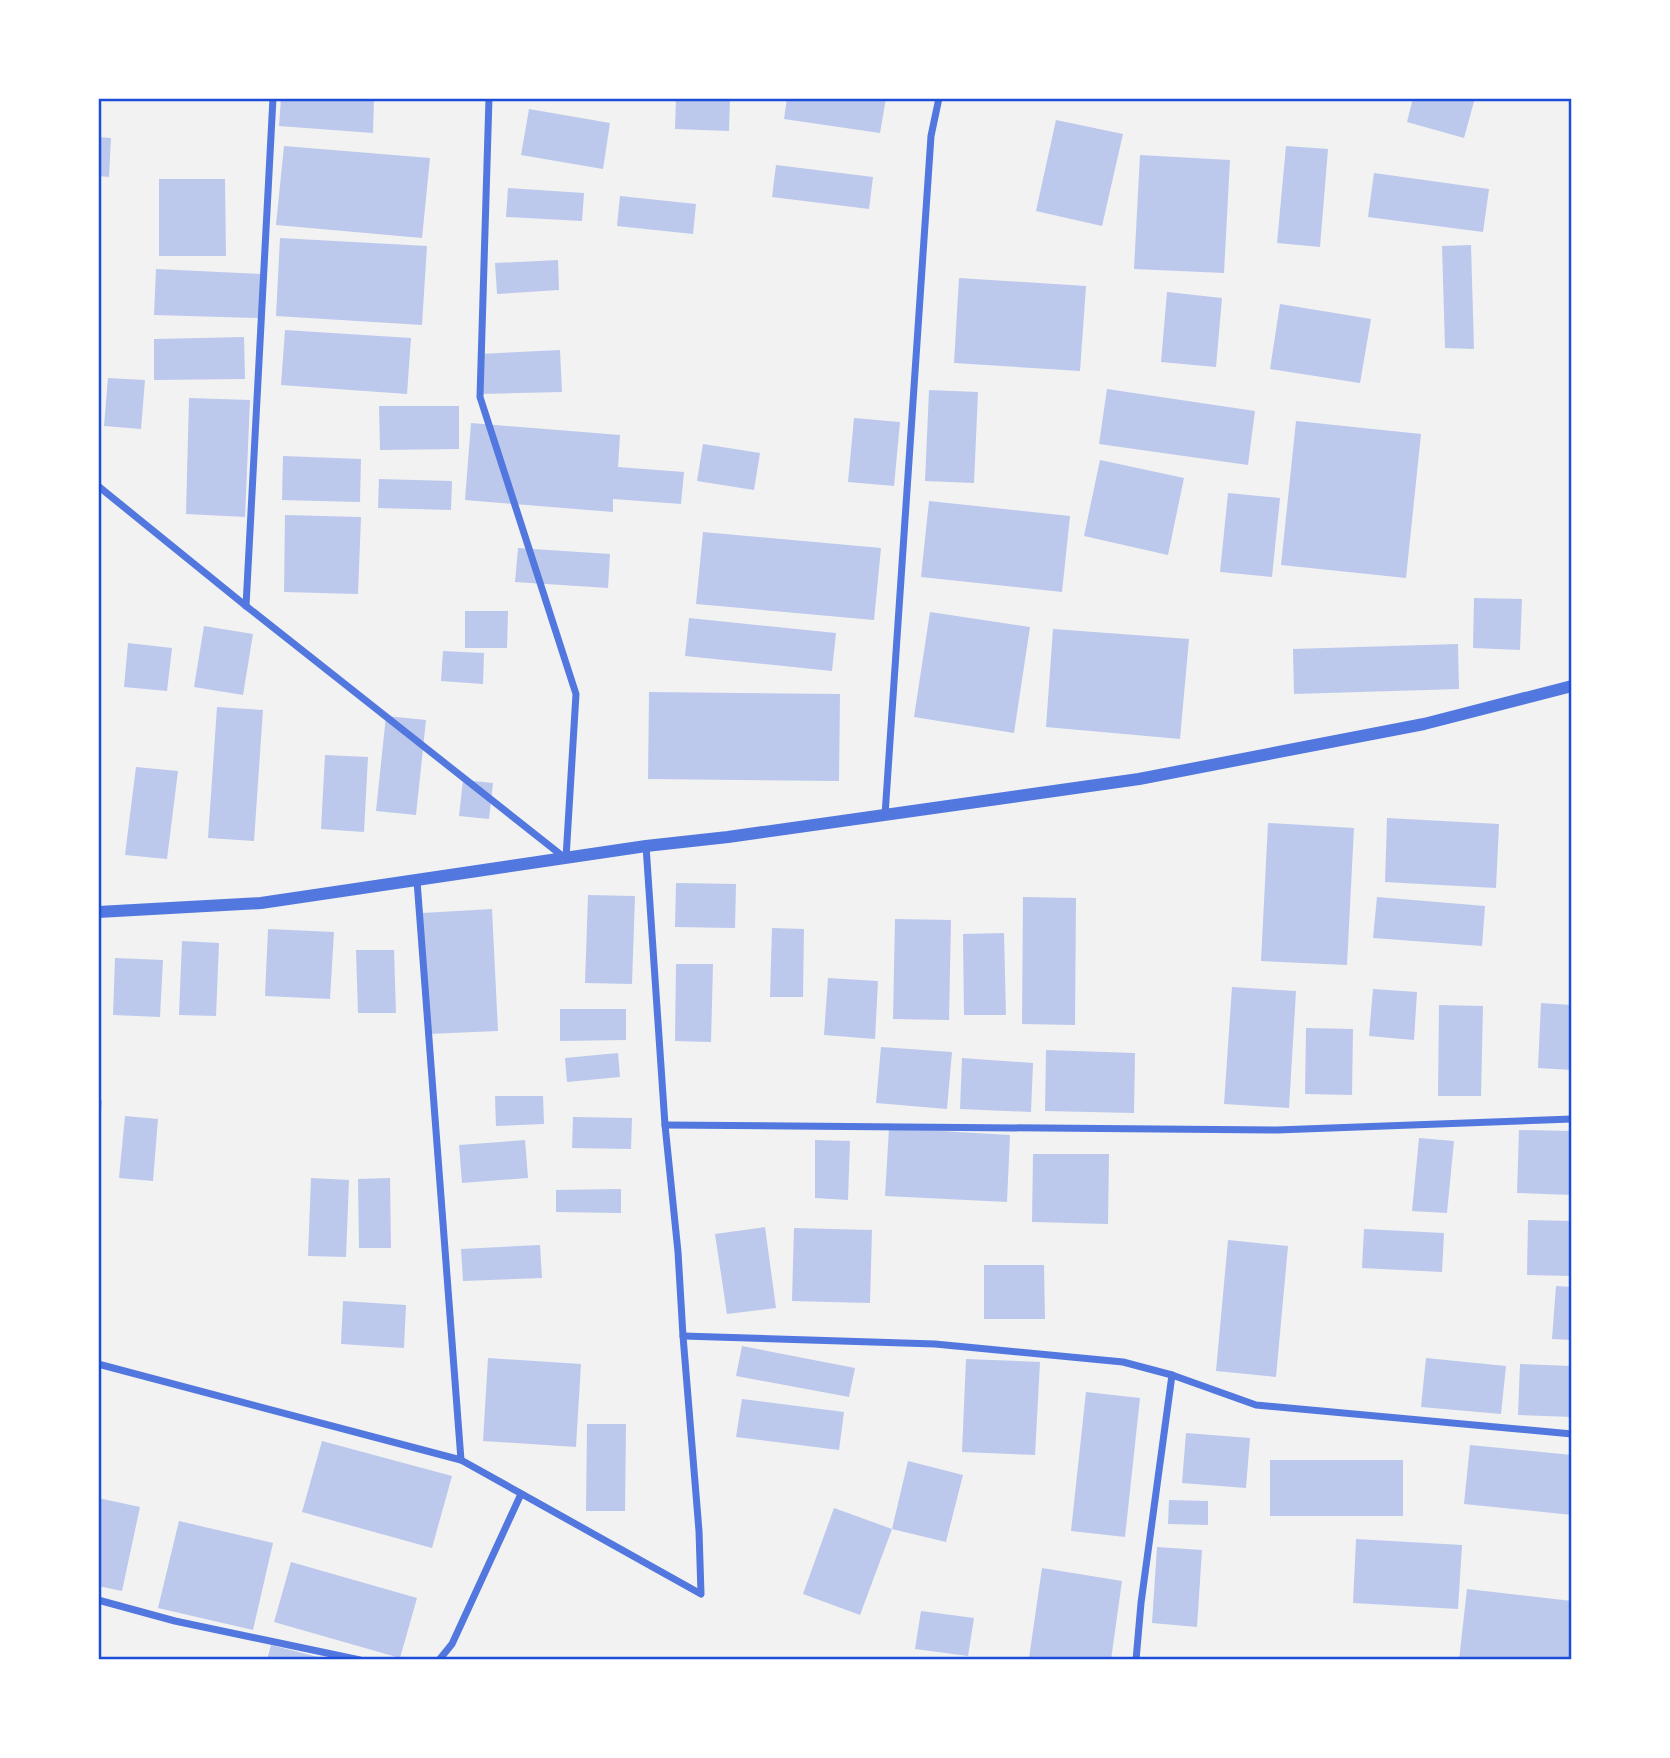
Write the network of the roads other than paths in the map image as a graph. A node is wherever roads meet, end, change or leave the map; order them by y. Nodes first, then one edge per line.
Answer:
1 (273, 98) edge
2 (489, 98) edge
3 (939, 98) edge
4 (98, 486) edge
5 (246, 606) junction
6 (1572, 686) edge
7 (885, 815) junction
8 (646, 846) junction
9 (566, 859) junction
10 (417, 881) junction
11 (98, 912) edge
12 (1572, 1119) edge
13 (665, 1125) junction
14 (682, 1336) junction
15 (98, 1364) edge
16 (1172, 1375) junction
17 (1572, 1434) edge
18 (461, 1460) junction
19 (520, 1494) junction
20 (98, 1600) edge
21 (360, 1660) edge
22 (439, 1660) edge
23 (1136, 1660) edge

1 - 5 street
2 - 9 street
3 - 7 street
4 - 5 street
5 - 9 street
6 - 7 street
7 - 8 street
8 - 9 street
8 - 13 street
9 - 10 street
10 - 11 street
10 - 18 street
12 - 13 street
13 - 14 street
14 - 16 street
14 - 19 street
15 - 18 street
16 - 17 street
16 - 23 street
18 - 19 street
19 - 22 street
20 - 21 street

